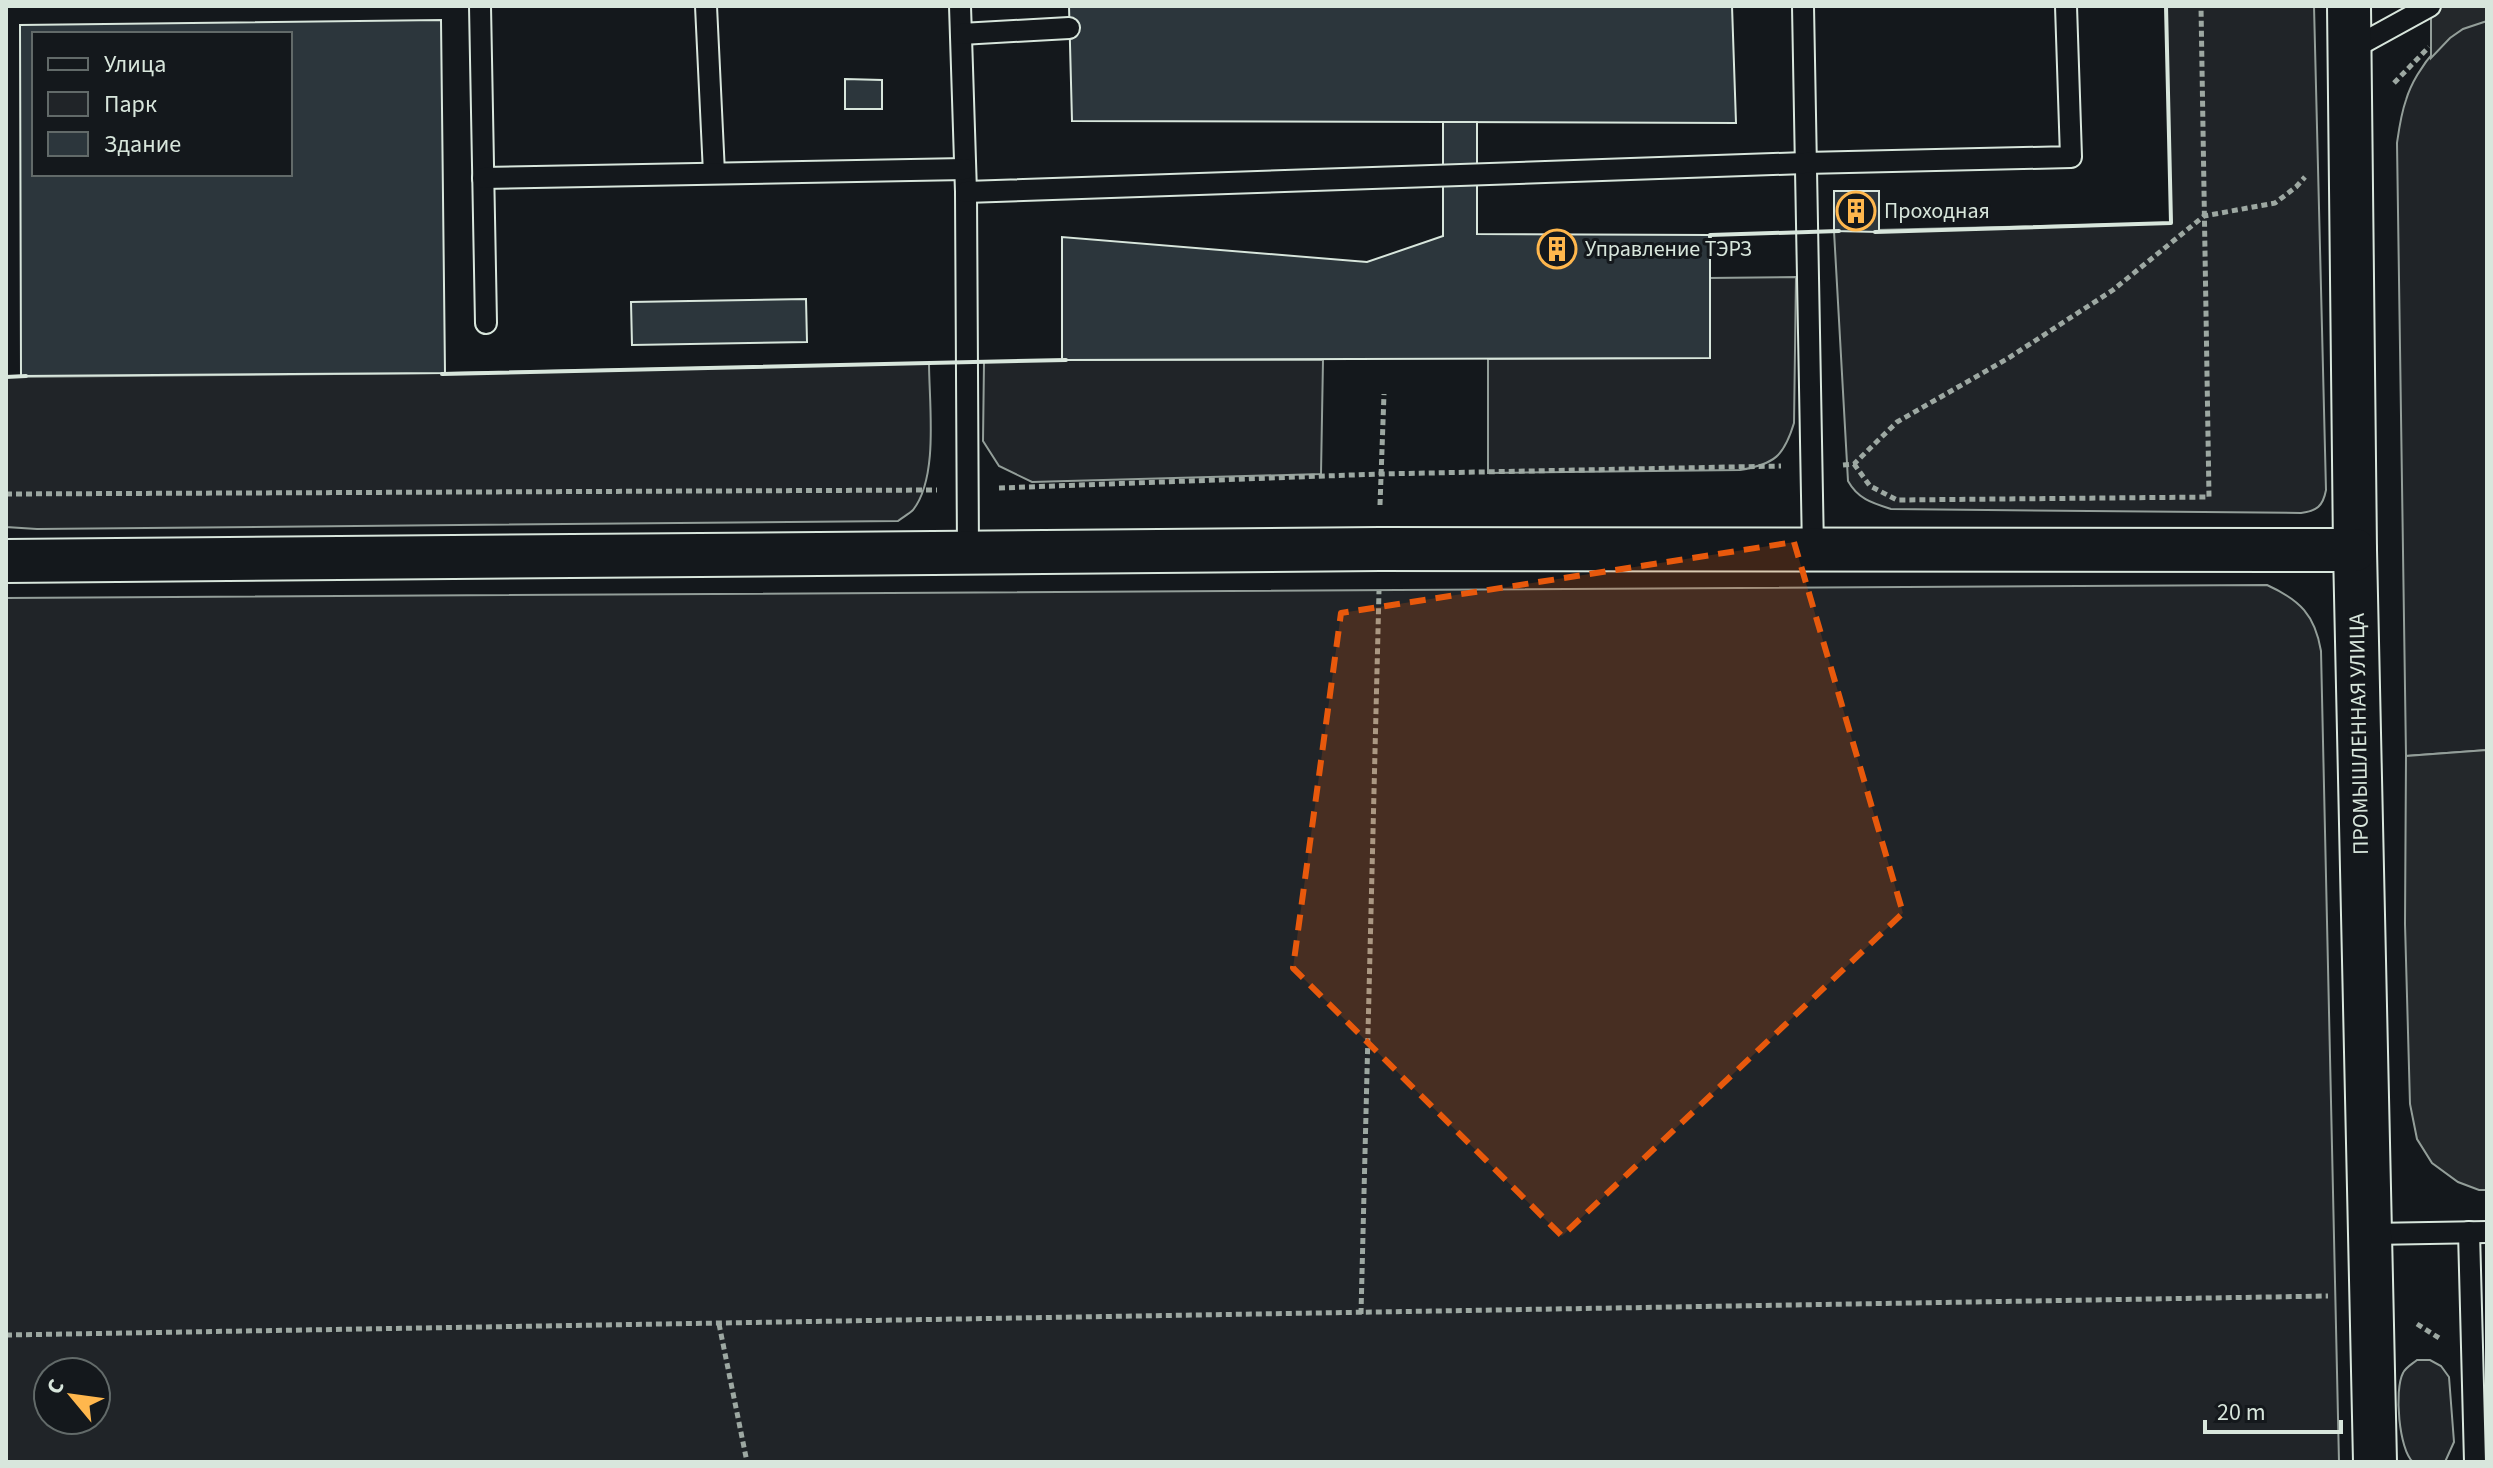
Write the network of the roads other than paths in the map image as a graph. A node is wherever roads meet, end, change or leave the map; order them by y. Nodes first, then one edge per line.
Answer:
1 (480, 6) edge
2 (706, 6) edge
3 (960, 6) edge
4 (1803, 6) edge
5 (2066, 6) edge
6 (2349, 6) edge
7 (2430, 6) edge
8 (1069, 28) dead end
9 (961, 34) junction
10 (2350, 50) junction
11 (1805, 163) junction
12 (965, 169) junction
13 (714, 173) junction
14 (483, 178) junction
15 (966, 192) junction
16 (486, 323) dead end
17 (1813, 550) junction
18 (2355, 550) junction
19 (968, 553) junction
20 (6, 561) edge
21 (2478, 1232) edge
22 (2371, 1234) junction
23 (2375, 1462) edge
24 (2475, 1462) edge

1 - 14 lane
2 - 13 lane
3 - 9 lane
4 - 11 lane
5 - 11 lane
6 - 10 street, ПРОМЫШЛЕННАЯ УЛИЦА
7 - 10 lane
8 - 9 lane
9 - 12 lane
10 - 18 street, ПРОМЫШЛЕННАЯ УЛИЦА
11 - 15 lane
11 - 17 lane
12 - 13 lane
12 - 15 lane
13 - 14 lane
14 - 16 lane
15 - 19 lane
17 - 18 street
17 - 19 street
18 - 22 street, ПРОМЫШЛЕННАЯ УЛИЦА
19 - 20 street
21 - 22 lane
21 - 24 lane
22 - 23 street, ПРОМЫШЛЕННАЯ УЛИЦА

